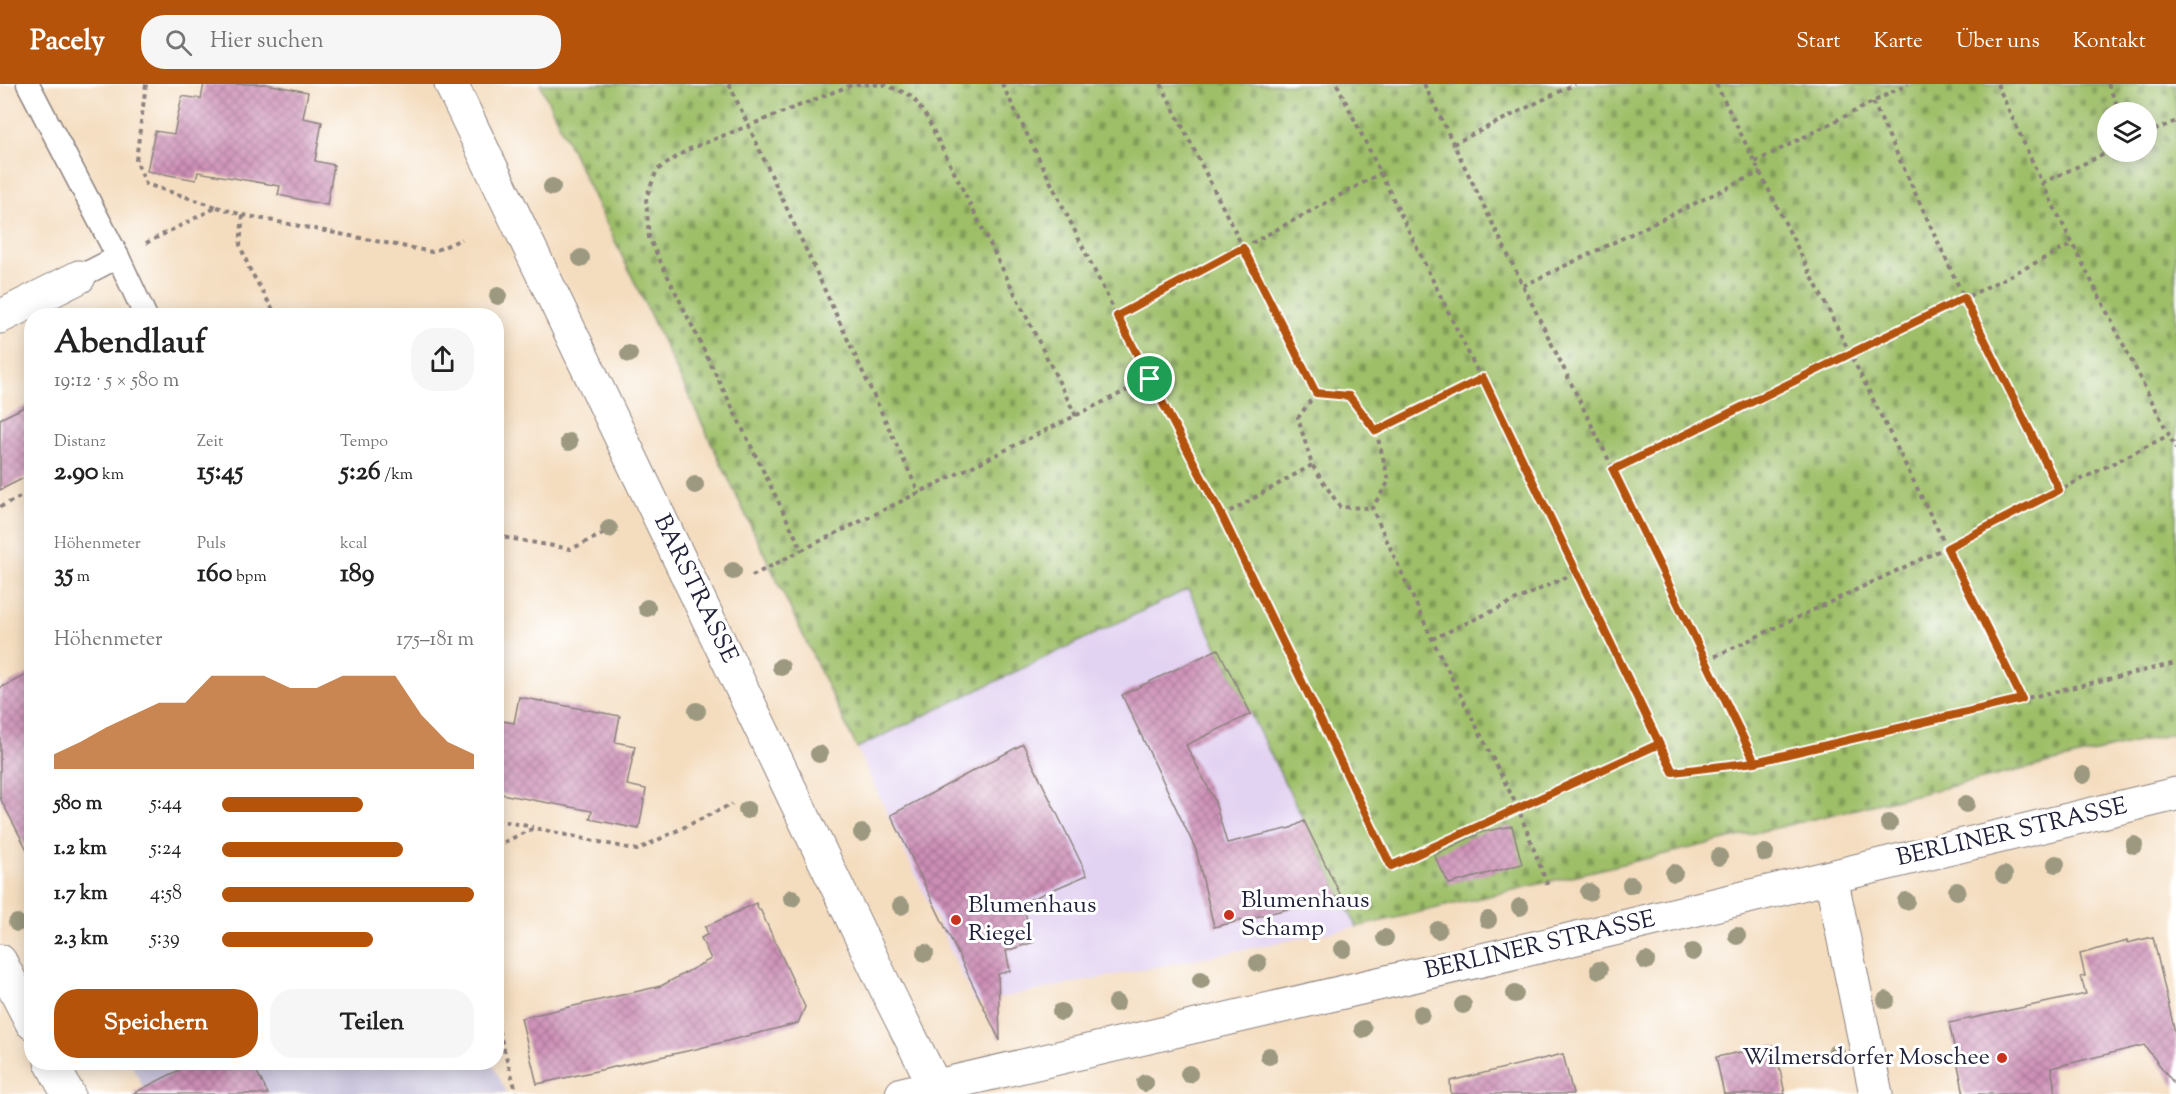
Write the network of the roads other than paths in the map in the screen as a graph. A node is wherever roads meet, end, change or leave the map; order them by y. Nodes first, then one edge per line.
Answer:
1 (28, 84) edge
2 (451, 84) edge
3 (118, 257) junction
4 (79, 277) joint
5 (141, 308) edge
6 (0, 317) edge
7 (2176, 794) edge
8 (1831, 877) junction
9 (0, 961) edge
10 (24, 1008) edge
11 (55, 1070) edge
12 (937, 1090) edge
13 (68, 1094) edge
14 (902, 1094) edge
15 (1875, 1094) edge

1 - 3 lane
2 - 12 street, BARSTRASSE
3 - 4 lane
3 - 5 lane
4 - 6 street
7 - 8 street, BERLINER STRASSE
8 - 12 street, BERLINER STRASSE
8 - 15 street
9 - 10 street
11 - 13 street
12 - 14 street, BERLINER STRASSE

